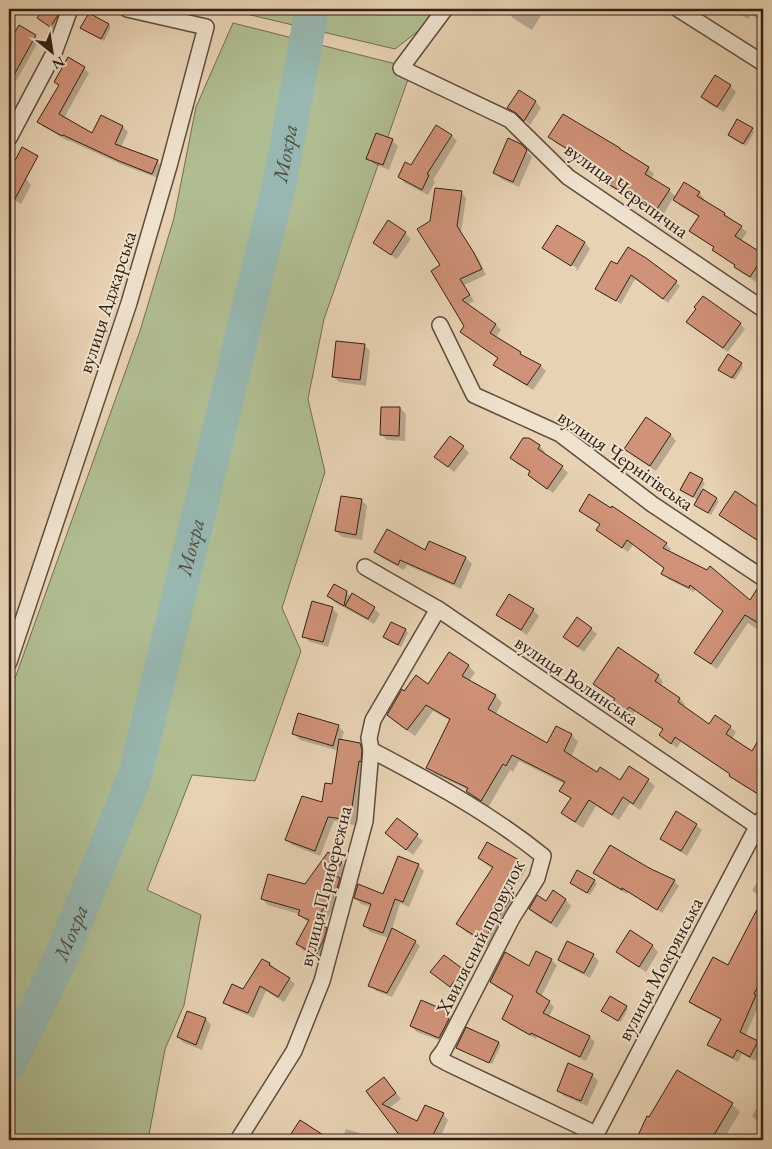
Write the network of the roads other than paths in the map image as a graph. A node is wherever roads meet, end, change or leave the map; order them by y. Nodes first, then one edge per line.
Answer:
1 (70, 9) edge
2 (127, 9) edge
3 (445, 9) edge
4 (678, 9) edge
5 (763, 63) edge
6 (9, 138) edge
7 (763, 309) edge
8 (440, 326) dead end
9 (365, 567) dead end
10 (763, 578) edge
11 (438, 610) junction
12 (9, 662) edge
13 (371, 750) junction
14 (761, 825) edge
15 (595, 1137) edge
16 (238, 1140) edge

1 - 6 street
2 - 12 street, вулиця Аджарська
3 - 7 street, вулиця Черепична
4 - 5 street
8 - 10 street, вулиця Чернігівська
9 - 11 street, вулиця Волинська
11 - 13 street, вулиця Прибережна
11 - 14 street, вулиця Волинська
13 - 15 street, Хвилясний провулок
13 - 16 street, вулиця Прибережна
14 - 15 street, вулиця Мокрянська

